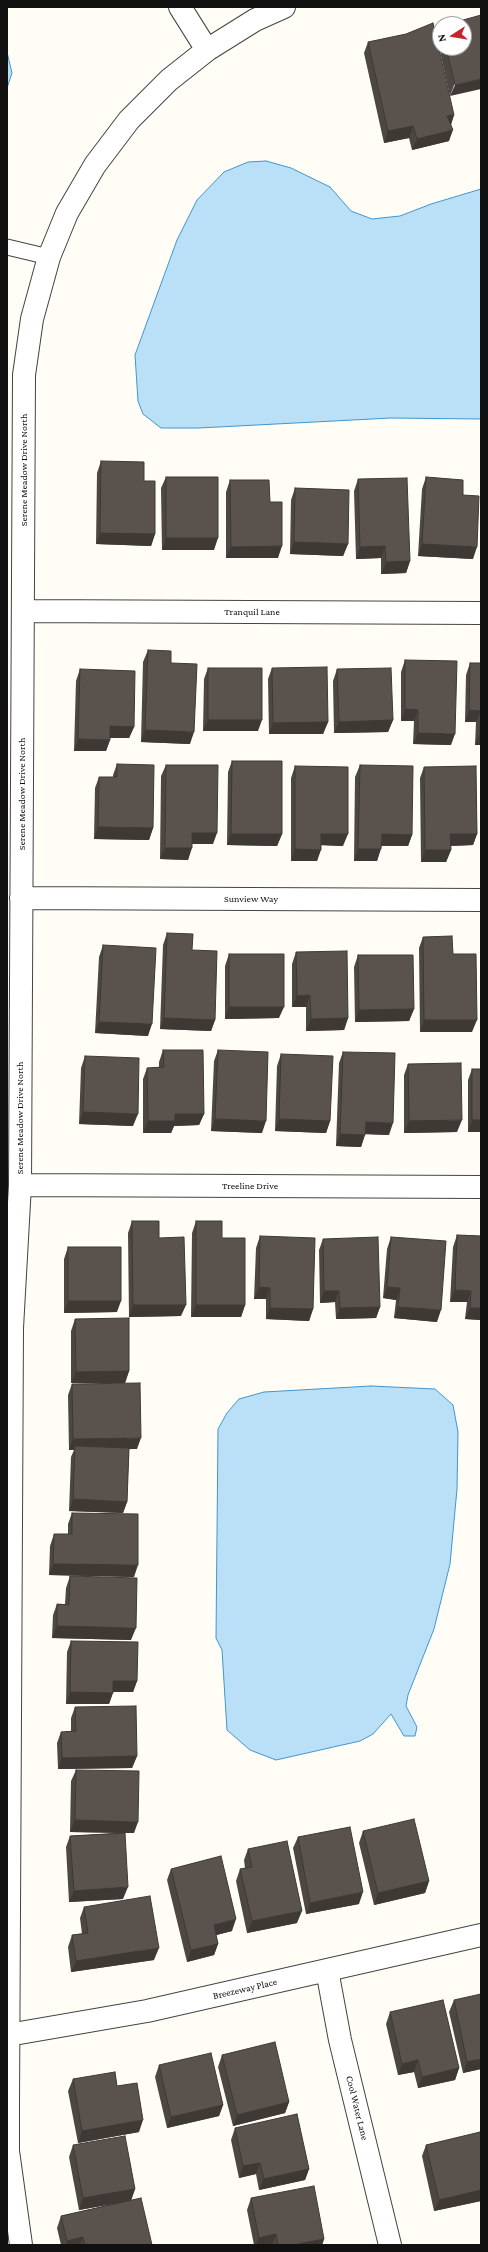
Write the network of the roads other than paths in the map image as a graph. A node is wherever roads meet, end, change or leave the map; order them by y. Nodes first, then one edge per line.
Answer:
1 (180, 7) edge
2 (284, 7) edge
3 (251, 13) edge
4 (207, 50) junction
5 (7, 247) edge
6 (49, 257) junction
7 (23, 611) junction
8 (481, 613) edge
9 (21, 898) junction
10 (481, 900) edge
11 (20, 1185) junction
12 (481, 1187) edge
13 (481, 1935) edge
14 (327, 1970) junction
15 (8, 2035) junction
16 (21, 2245) edge
17 (390, 2245) edge

1 - 4 street
2 - 3 street, Serene Meadow Drive North
3 - 4 street, Serene Meadow Drive North
4 - 6 street, Serene Meadow Drive North
5 - 6 lane
6 - 7 street, Serene Meadow Drive North
7 - 8 street, Tranquil Lane
7 - 9 street, Serene Meadow Drive North
9 - 10 street, Sunview Way
9 - 11 street, Serene Meadow Drive North
11 - 12 street, Treeline Drive
11 - 15 street, Serene Meadow Drive North
13 - 14 street, Breezeway Place
14 - 15 street, Breezeway Place
14 - 17 street, Cool Water Lane
15 - 16 street, Serene Meadow Drive North

